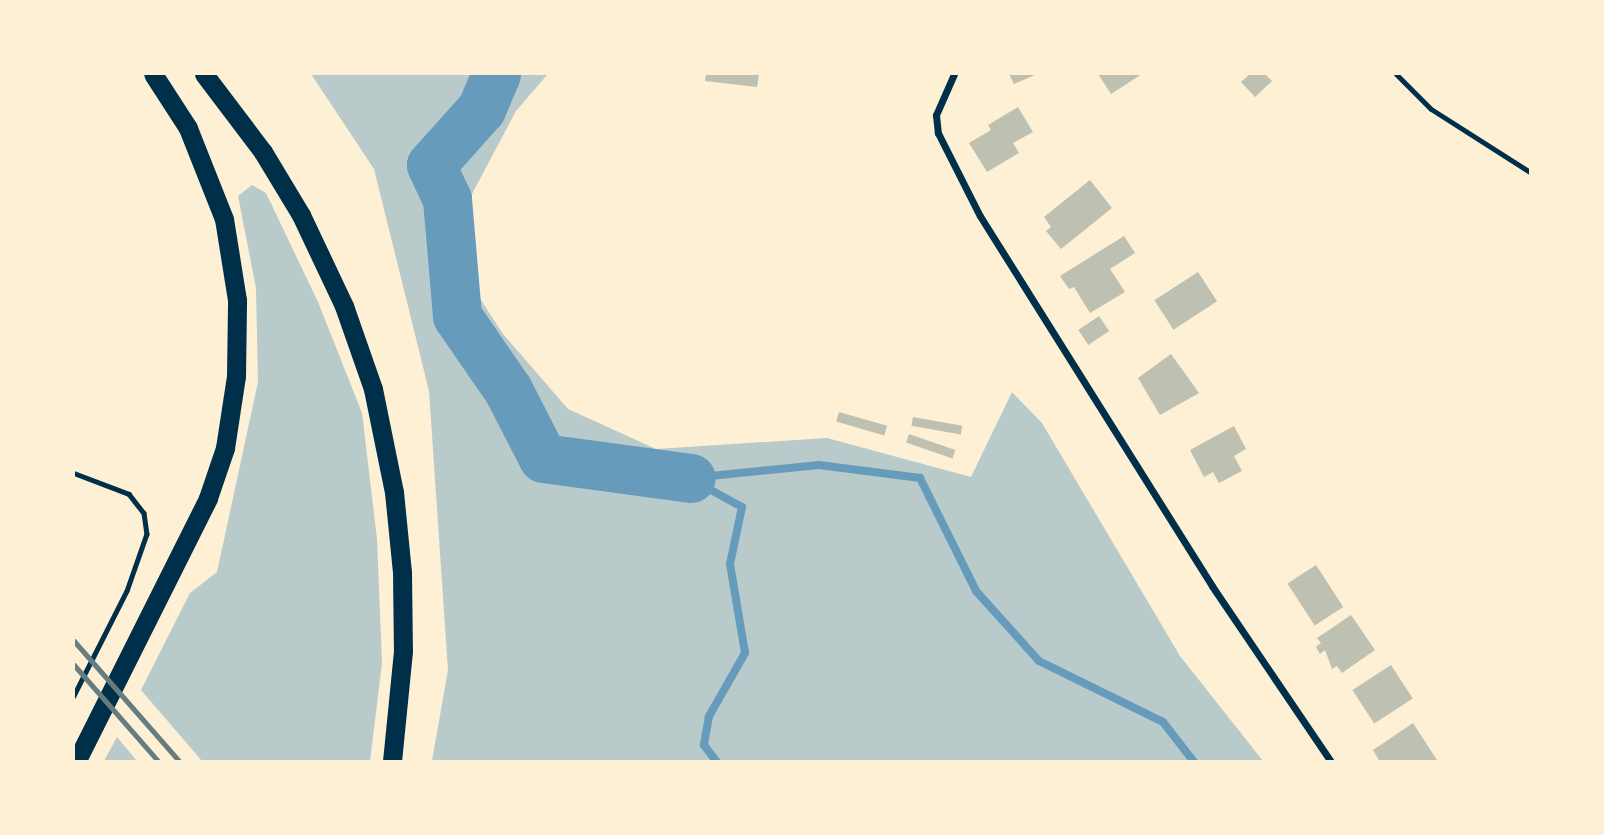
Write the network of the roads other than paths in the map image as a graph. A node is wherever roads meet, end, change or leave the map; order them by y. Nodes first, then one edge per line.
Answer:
1 (153, 74) edge
2 (204, 74) edge
3 (954, 74) edge
4 (1396, 74) edge
5 (1531, 172) edge
6 (76, 761) edge
7 (393, 761) edge
8 (1331, 761) edge

1 - 6 highway
2 - 7 highway
3 - 8 street
4 - 5 lane

